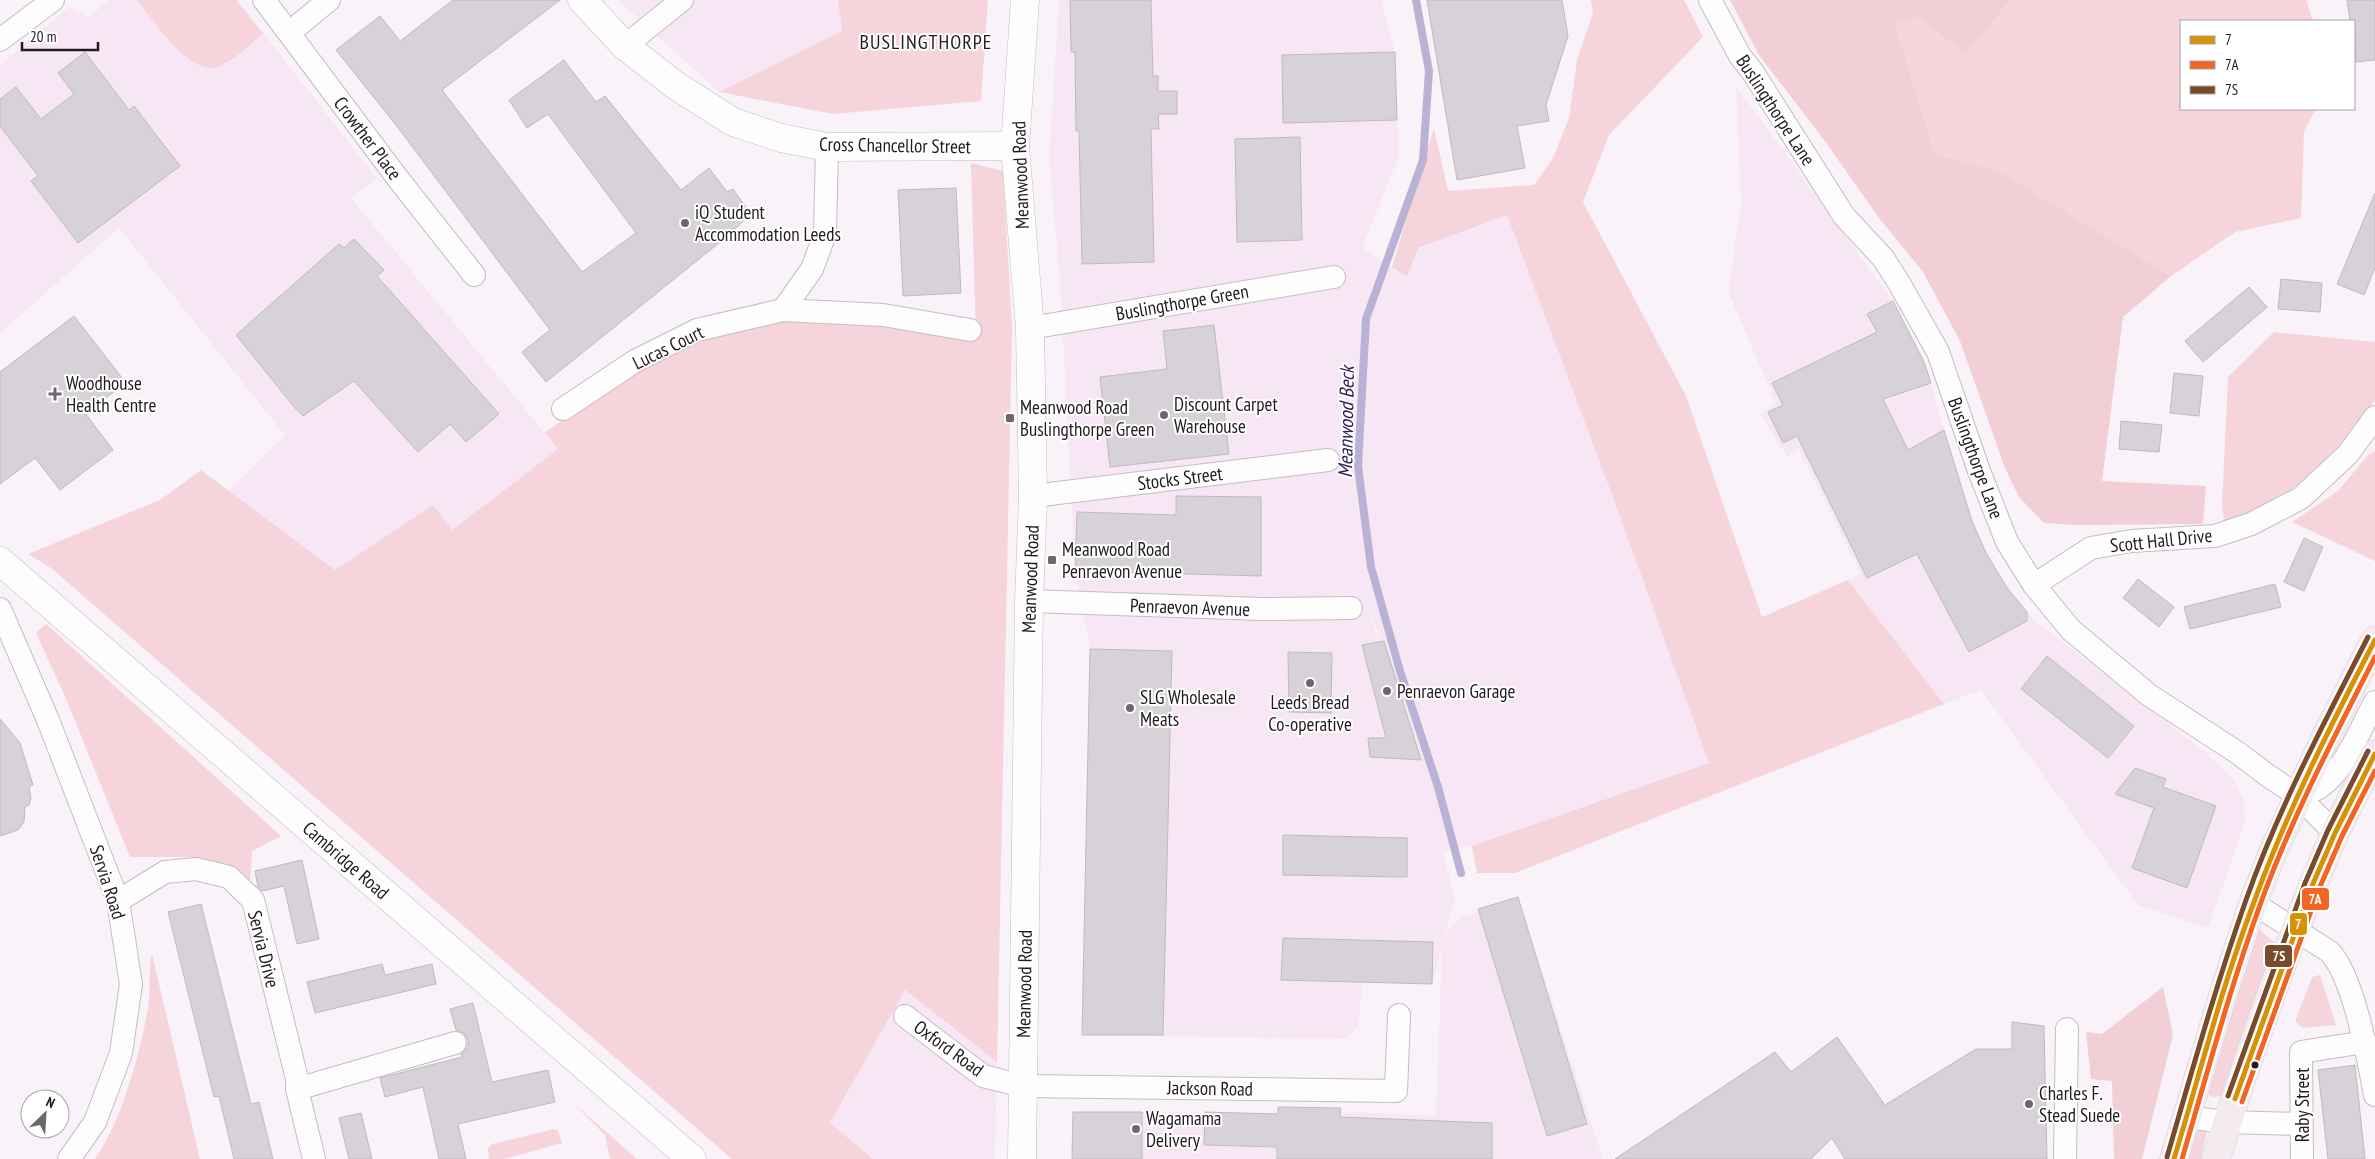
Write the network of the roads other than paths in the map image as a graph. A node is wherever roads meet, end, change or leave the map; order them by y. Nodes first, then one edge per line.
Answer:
1 (53, 0) edge
2 (264, 0) edge
3 (329, 0) edge
4 (582, 0) edge
5 (682, 0) edge
6 (1025, 0) edge
7 (1710, 0) edge
8 (290, 32) junction
9 (0, 40) edge
10 (625, 46) junction
11 (1015, 146) junction
12 (827, 147) junction
13 (474, 275) dead end
14 (1334, 276) dead end
15 (783, 310) junction
16 (1030, 328) junction
17 (970, 330) dead end
18 (563, 409) dead end
19 (2375, 417) edge
20 (1328, 460) dead end
21 (1032, 496) junction
22 (0, 561) edge
23 (2034, 585) junction
24 (1029, 601) junction
25 (1351, 608) dead end
26 (0, 609) edge
27 (2375, 640) edge
28 (2375, 702) edge
29 (2375, 754) edge
30 (2297, 795) junction
31 (2335, 833) junction
32 (118, 901) junction
33 (2253, 902) junction
34 (2296, 931) junction
35 (1399, 1015) dead end
36 (905, 1016) dead end
37 (2067, 1029) dead end
38 (2365, 1042) junction
39 (455, 1043) dead end
40 (1023, 1086) junction
41 (297, 1089) junction
42 (2375, 1095) edge
43 (2185, 1117) junction
44 (2227, 1122) junction
45 (2301, 1124) junction
46 (69, 1159) edge
47 (314, 1159) edge
48 (692, 1159) edge
49 (1022, 1159) edge
50 (2065, 1159) edge
51 (2174, 1159) edge
52 (2216, 1159) edge
53 (2302, 1159) edge

1 - 9 street
2 - 8 street, Crowther Place
3 - 8 street
4 - 10 street, Cross Chancellor Street
5 - 10 street
6 - 11 street, Meanwood Road
7 - 23 street, Buslingthorpe Lane
8 - 13 street, Crowther Place
10 - 12 street, Cross Chancellor Street
11 - 12 street, Cross Chancellor Street
11 - 16 street, Meanwood Road
12 - 15 street
14 - 16 street, Buslingthorpe Green
15 - 17 street, Lucas Court
15 - 18 street, Lucas Court
16 - 21 street, Meanwood Road
19 - 23 street, Scott Hall Drive
20 - 21 street, Stocks Street
21 - 24 street, Meanwood Road
22 - 48 street, Cambridge Road
23 - 30 street, Buslingthorpe Lane
24 - 25 street, Penraevon Avenue
24 - 40 street, Meanwood Road
26 - 32 street, Servia Road
27 - 30 highway
28 - 30 street
29 - 31 highway
30 - 31 street, Buslingthorpe Lane
30 - 33 highway
31 - 34 highway
32 - 41 street, Servia Drive
32 - 46 street, Servia Road
33 - 34 street
33 - 43 highway
34 - 38 street
34 - 44 highway
35 - 40 street, Jackson Road
36 - 40 street, Oxford Road
37 - 50 street
38 - 42 street
38 - 45 street, Raby Street
39 - 41 street
40 - 49 street, Meanwood Road
41 - 47 street, Servia Drive
43 - 44 street
43 - 51 highway
44 - 45 street
44 - 52 highway
45 - 53 street, Raby Street

